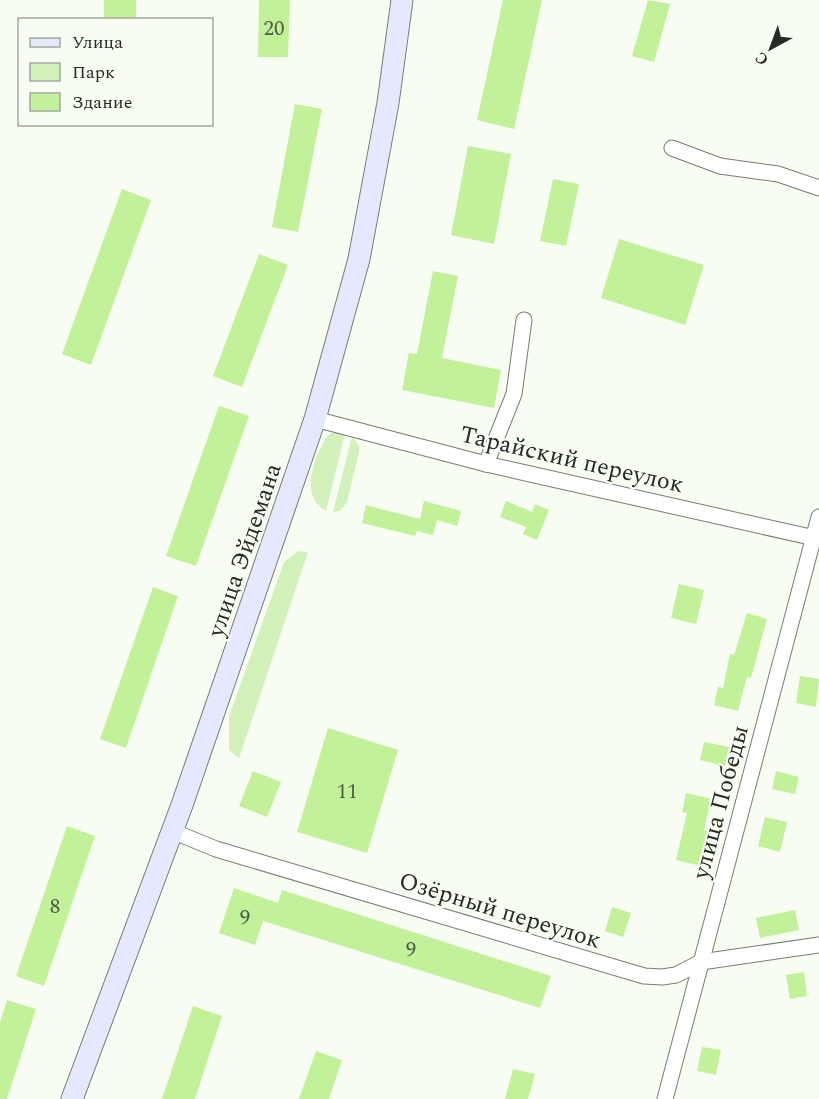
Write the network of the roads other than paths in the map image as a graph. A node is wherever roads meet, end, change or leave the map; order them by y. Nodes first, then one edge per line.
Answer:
1 (402, 0) edge
2 (672, 147) dead end
3 (819, 188) edge
4 (525, 320) dead end
5 (315, 419) junction
6 (486, 464) junction
7 (819, 517) edge
8 (816, 538) edge
9 (172, 831) junction
10 (819, 945) edge
11 (701, 962) junction
12 (72, 1099) edge
13 (665, 1099) edge

1 - 5 main road, улица Эйдемана
2 - 3 street
4 - 6 street
5 - 6 street, Тарайский переулок
5 - 9 main road, улица Эйдемана
6 - 8 street, Тарайский переулок
7 - 8 street, улица Победы
8 - 11 street, улица Победы
9 - 11 street, Озёрный переулок
9 - 12 main road, улица Эйдемана
10 - 11 street, Озёрный переулок
11 - 13 street, улица Победы

